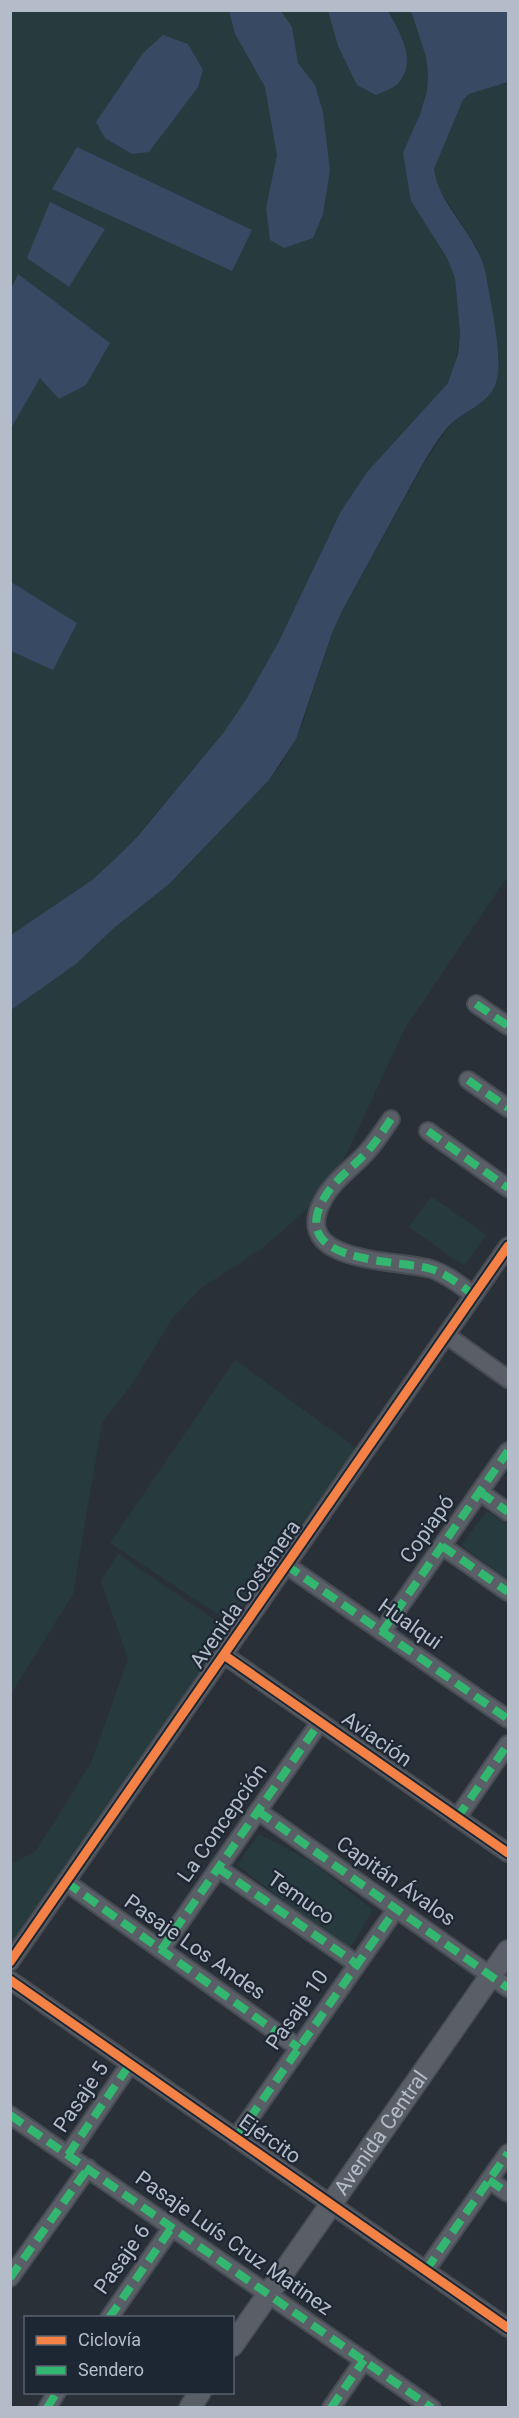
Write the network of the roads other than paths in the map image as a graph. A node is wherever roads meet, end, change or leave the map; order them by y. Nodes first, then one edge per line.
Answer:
1 (477, 1004) dead end
2 (508, 1026) edge
3 (468, 1080) dead end
4 (508, 1108) edge
5 (391, 1119) dead end
6 (428, 1131) dead end
7 (508, 1188) edge
8 (508, 1246) edge
9 (474, 1295) junction
10 (446, 1335) junction
11 (508, 1379) edge
12 (508, 1451) edge
13 (480, 1492) junction
14 (508, 1512) edge
15 (442, 1546) junction
16 (286, 1565) junction
17 (508, 1592) edge
18 (382, 1632) junction
19 (224, 1655) junction
20 (508, 1719) edge
21 (320, 1722) junction
22 (508, 1744) edge
23 (258, 1811) junction
24 (458, 1818) junction
25 (508, 1853) edge
26 (218, 1868) junction
27 (66, 1882) junction
28 (396, 1909) junction
29 (161, 1950) junction
30 (508, 1951) edge
31 (10, 1962) edge
32 (357, 1964) junction
33 (491, 1976) junction
34 (10, 1980) edge
35 (508, 1988) edge
36 (299, 2048) junction
37 (130, 2064) junction
38 (10, 2115) edge
39 (236, 2138) junction
40 (508, 2152) edge
41 (68, 2155) junction
42 (88, 2168) junction
43 (489, 2180) junction
44 (508, 2193) edge
45 (332, 2205) junction
46 (172, 2227) junction
47 (426, 2270) junction
48 (10, 2278) edge
49 (269, 2294) junction
50 (110, 2316) edge
51 (508, 2328) edge
52 (234, 2343) edge
53 (364, 2360) junction
54 (56, 2394) edge
55 (199, 2394) edge
56 (47, 2408) edge
57 (190, 2408) edge
58 (331, 2408) edge
59 (432, 2408) edge

1 - 2 street
3 - 4 street
5 - 9 street
6 - 7 street
8 - 9 street, Avenida Costanera
9 - 10 street, Avenida Costanera
10 - 11 street
10 - 16 street, Avenida Costanera
12 - 13 street, Copiapó
13 - 14 street
13 - 15 street, Copiapó
15 - 17 street
15 - 18 street, Copiapó
16 - 18 street, Hualqui
16 - 19 street, Avenida Costanera
18 - 20 street, Hualqui
19 - 21 street, Aviación
19 - 27 street, Avenida Costanera
21 - 23 street, La Concepción
21 - 24 street, Aviación
22 - 24 street
23 - 26 street, La Concepción
23 - 28 street, Capitán Ávalos
24 - 25 street, Aviación
26 - 29 street, La Concepción
26 - 32 street, Temuco
27 - 29 street, Pasaje Los Andes
27 - 31 street, Avenida Costanera
28 - 32 street, Pasaje 10
28 - 33 street, Capitán Ávalos
29 - 36 street, Pasaje Los Andes
30 - 33 street, Avenida Central
32 - 36 street, Pasaje 10
33 - 35 street, Capitán Ávalos
33 - 45 street, Avenida Central
34 - 37 street, Ejército
36 - 39 street, Pasaje 10
37 - 39 street, Ejército
37 - 41 street, Pasaje 5
38 - 41 street, Pasaje Luís Cruz Matinez
39 - 45 street, Ejército
40 - 43 street
41 - 42 street, Pasaje Luís Cruz Matinez
42 - 46 street, Pasaje Luís Cruz Matinez
42 - 48 street
43 - 44 street
43 - 47 street
45 - 47 street, Ejército
45 - 49 street, Avenida Central
46 - 49 street, Pasaje Luís Cruz Matinez
46 - 50 street, Pasaje 6
47 - 51 street, Ejército
49 - 52 street, Avenida Central
49 - 53 street, Pasaje Luís Cruz Matinez
53 - 58 street
53 - 59 street, Pasaje Luís Cruz Matinez
54 - 56 street
55 - 57 street

